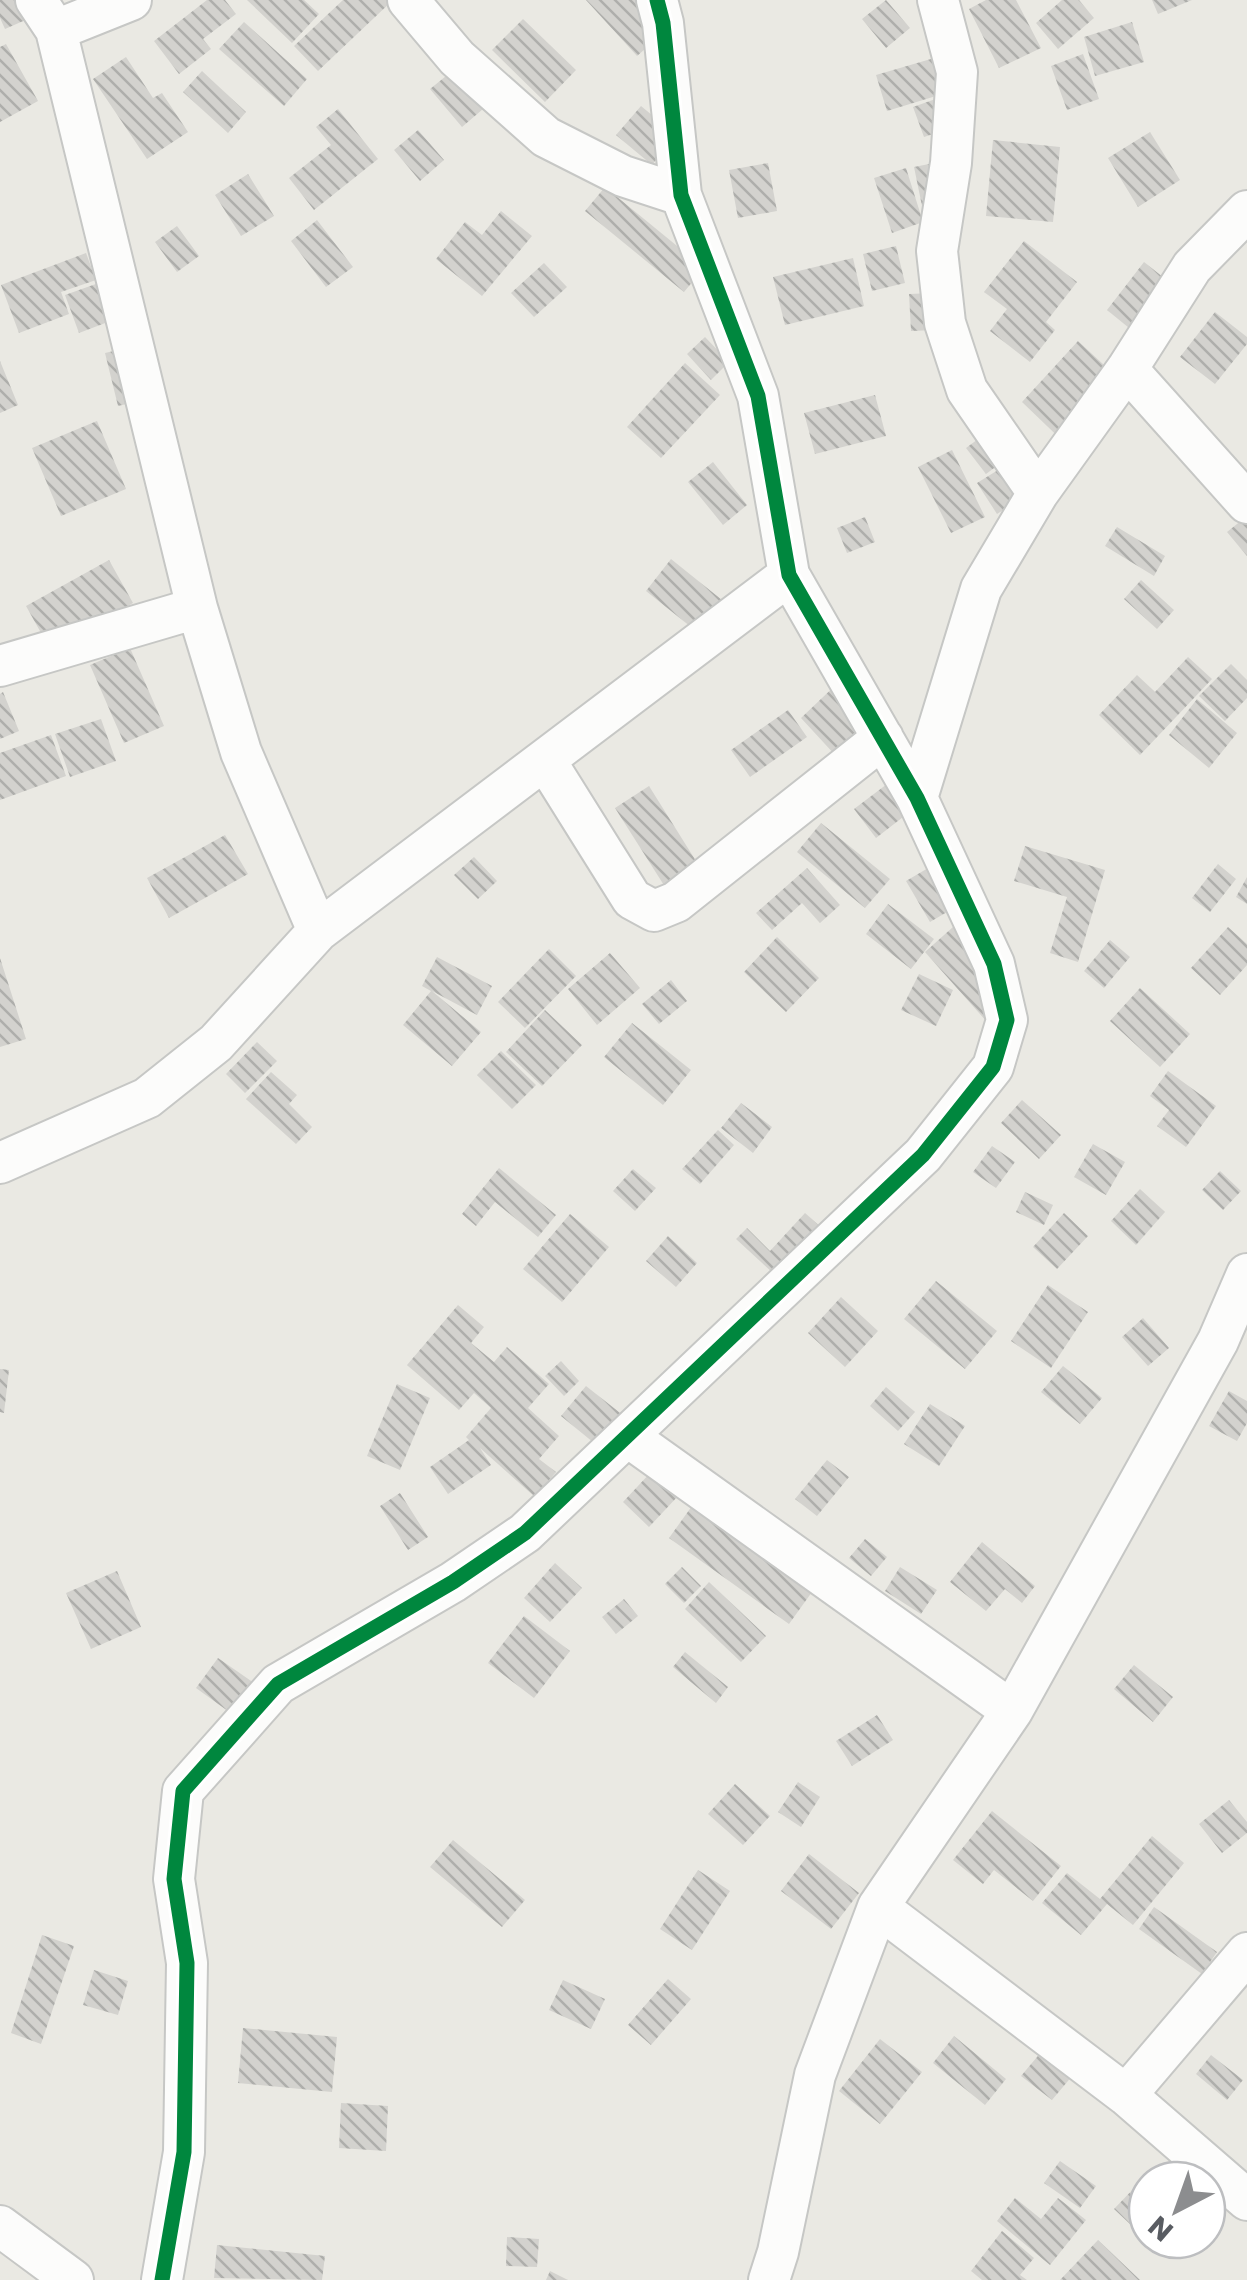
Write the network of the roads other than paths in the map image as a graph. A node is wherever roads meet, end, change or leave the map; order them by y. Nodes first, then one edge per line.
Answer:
1 (132, 0) edge
2 (408, 0) edge
3 (657, 0) edge
4 (938, 0) edge
5 (46, 15) edge
6 (681, 195) junction
7 (1247, 211) edge
8 (1127, 369) junction
9 (1038, 493) junction
10 (1247, 502) edge
11 (789, 574) junction
12 (197, 608) junction
13 (0, 666) edge
14 (883, 738) junction
15 (545, 760) junction
16 (917, 798) junction
17 (318, 931) junction
18 (0, 1164) edge
19 (1247, 1274) edge
20 (627, 1436) junction
21 (1012, 1711) junction
22 (878, 1907) junction
23 (1247, 1953) edge
24 (1126, 2095) junction
25 (1247, 2200) edge
26 (0, 2226) edge
27 (72, 2280) edge
28 (162, 2280) edge
29 (768, 2280) edge

1 - 5 street
2 - 6 street
3 - 6 street
4 - 9 street
5 - 12 street
6 - 11 street
7 - 8 street
8 - 9 street
8 - 10 street
9 - 16 street
11 - 14 street
11 - 15 street
12 - 13 street
12 - 17 street
14 - 15 street
14 - 16 street
15 - 17 street
16 - 20 street
17 - 18 street
19 - 21 street
20 - 21 street
20 - 28 street
21 - 22 street
22 - 24 street
22 - 29 street
23 - 24 street
24 - 25 street
26 - 27 street

